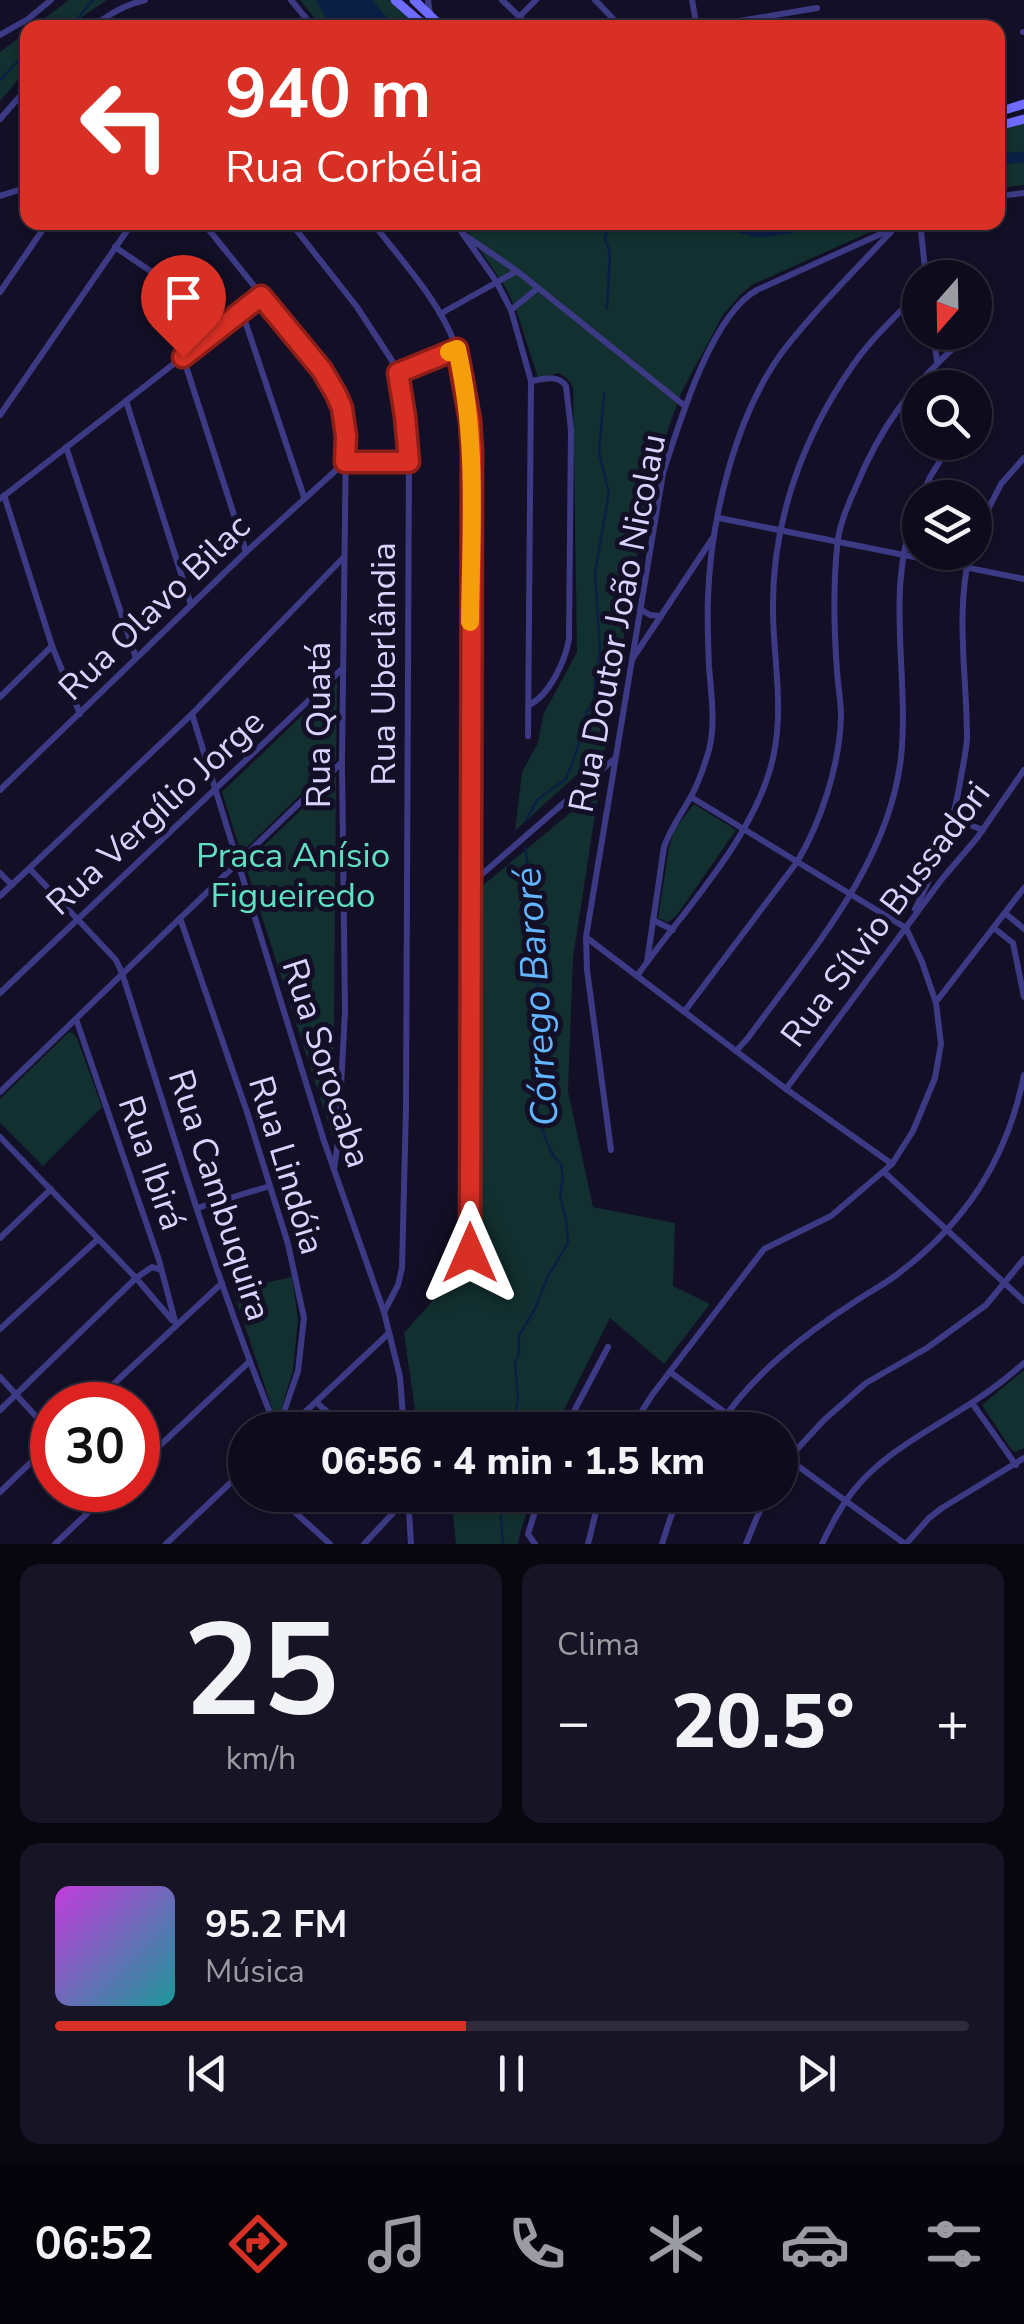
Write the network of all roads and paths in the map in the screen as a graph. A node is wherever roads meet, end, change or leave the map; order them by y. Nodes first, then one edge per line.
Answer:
1 (52, 0) edge
2 (145, 0) edge
3 (291, 0) edge
4 (396, 0) edge
5 (414, 0) edge
6 (428, 0) edge
7 (502, 0) edge
8 (536, 0) edge
9 (595, 0) edge
10 (817, 8) dead end
11 (430, 16) junction
12 (519, 17) junction
13 (28, 20) edge
14 (101, 20) edge
15 (307, 20) edge
16 (418, 20) edge
17 (434, 20) edge
18 (522, 20) edge
19 (614, 20) edge
20 (745, 20) edge
21 (20, 96) edge
22 (0, 119) edge
23 (43, 230) edge
24 (127, 230) edge
25 (209, 230) edge
26 (296, 230) edge
27 (378, 230) edge
28 (460, 230) edge
29 (887, 230) edge
30 (892, 230) edge
31 (921, 230) edge
32 (463, 234) junction
33 (115, 248) junction
34 (924, 260) edge
35 (516, 270) junction
36 (496, 281) junction
37 (538, 288) junction
38 (0, 292) edge
39 (261, 296) junction
40 (511, 310) junction
41 (902, 311) edge
42 (242, 312) junction
43 (440, 314) junction
44 (227, 323) junction
45 (457, 349) junction
46 (935, 350) edge
47 (951, 350) edge
48 (183, 357) junction
49 (937, 362) junction
50 (398, 373) junction
51 (531, 381) junction
52 (126, 401) junction
53 (685, 406) junction
54 (0, 415) edge
55 (66, 447) junction
56 (1024, 458) edge
57 (345, 462) junction
58 (409, 462) junction
59 (2, 497) edge
60 (304, 497) junction
61 (992, 502) edge
62 (719, 518) junction
63 (779, 530) junction
64 (716, 534) junction
65 (837, 543) junction
66 (246, 552) junction
67 (902, 556) joint
68 (343, 558) junction
69 (966, 570) edge
70 (972, 570) edge
71 (692, 571) junction
72 (708, 576) junction
73 (1024, 578) edge
74 (1024, 589) edge
75 (191, 605) junction
76 (640, 609) junction
77 (661, 616) junction
78 (52, 646) junction
79 (136, 658) junction
80 (632, 660) junction
81 (344, 667) junction
82 (0, 697) edge
83 (529, 705) junction
84 (80, 714) junction
85 (192, 714) junction
86 (528, 736) dead end
87 (614, 759) junction
88 (342, 762) junction
89 (1024, 770) edge
90 (611, 778) junction
91 (588, 779) junction
92 (0, 790) edge
93 (215, 791) junction
94 (691, 797) junction
95 (954, 819) junction
96 (744, 829) junction
97 (983, 830) junction
98 (797, 862) junction
99 (238, 863) junction
100 (30, 869) junction
101 (0, 873) edge
102 (933, 874) junction
103 (942, 879) junction
104 (471, 884) junction
105 (12, 885) junction
106 (1024, 888) edge
107 (850, 895) junction
108 (0, 896) edge
109 (1005, 914) junction
110 (78, 918) junction
111 (180, 918) junction
112 (653, 920) junction
113 (906, 928) junction
114 (994, 928) junction
115 (673, 930) junction
116 (1024, 930) edge
117 (586, 937) junction
118 (1013, 943) junction
119 (646, 962) junction
120 (122, 973) junction
121 (637, 976) junction
122 (0, 993) edge
123 (1024, 997) edge
124 (936, 1003) junction
125 (684, 1012) junction
126 (76, 1019) junction
127 (736, 1051) junction
128 (1024, 1075) edge
129 (786, 1089) junction
130 (0, 1092) edge
131 (0, 1137) edge
132 (324, 1141) junction
133 (338, 1142) junction
134 (611, 1150) dead end
135 (892, 1164) junction
136 (334, 1168) junction
137 (884, 1172) junction
138 (270, 1186) junction
139 (51, 1190) junction
140 (198, 1208) junction
141 (948, 1230) junction
142 (0, 1238) edge
143 (98, 1240) junction
144 (470, 1253) dead end
145 (1024, 1260) edge
146 (161, 1270) junction
147 (136, 1278) junction
148 (222, 1283) junction
149 (1005, 1284) junction
150 (1024, 1302) edge
151 (384, 1312) junction
152 (176, 1325) junction
153 (0, 1329) edge
154 (389, 1333) junction
155 (608, 1347) dead end
156 (249, 1362) junction
157 (1024, 1362) edge
158 (670, 1372) junction
159 (0, 1377) edge
160 (115, 1382) edge
161 (16, 1395) junction
162 (316, 1402) junction
163 (972, 1403) junction
164 (0, 1410) edge
165 (30, 1410) edge
166 (270, 1412) edge
167 (284, 1412) edge
168 (305, 1412) edge
169 (327, 1412) edge
170 (403, 1412) edge
171 (574, 1412) edge
172 (642, 1412) edge
173 (726, 1412) edge
174 (728, 1412) edge
175 (160, 1445) edge
176 (798, 1448) edge
177 (1024, 1458) edge
178 (30, 1463) edge
179 (1016, 1464) junction
180 (798, 1466) edge
181 (228, 1485) edge
182 (0, 1492) edge
183 (846, 1500) junction
184 (89, 1512) edge
185 (295, 1512) edge
186 (393, 1512) edge
187 (409, 1512) edge
188 (535, 1512) edge
189 (596, 1512) edge
190 (673, 1512) edge
191 (758, 1512) edge
192 (55, 1544) edge
193 (167, 1544) edge
194 (330, 1544) edge
195 (364, 1544) edge
196 (412, 1544) edge
197 (535, 1544) edge
198 (588, 1544) edge
199 (662, 1544) edge
200 (746, 1544) edge
201 (822, 1544) edge
202 (906, 1544) edge

1 - 13 street
2 - 14 street
3 - 15 street
4 - 16 main road
5 - 11 main road
6 - 11 street
7 - 12 street
8 - 12 street
9 - 19 street
10 - 20 street
11 - 17 main road
12 - 18 street
21 - 22 street
23 - 38 street
24 - 33 street
25 - 39 street, Rua Quatá
26 - 50 street
27 - 43 street
28 - 32 street
29 - 53 street, Rua Doutor João Nicolau
30 - 62 street
31 - 34 street
32 - 35 street
32 - 36 street
33 - 44 street
33 - 54 street
35 - 36 street
35 - 37 street
36 - 40 street
36 - 43 street
37 - 40 street
37 - 53 street
39 - 42 street
39 - 57 street, Rua Quatá
40 - 51 street
41 - 63 street
42 - 44 street
42 - 60 street
43 - 45 street
44 - 48 street
45 - 50 street
45 - 104 street
46 - 49 street
47 - 49 street
48 - 52 street
48 - 66 street
49 - 65 street
50 - 58 street, Rua Uberlândia
51 - 83 street
51 - 83 street
52 - 55 street
52 - 75 street
53 - 76 street, Rua Doutor João Nicolau
55 - 59 street
55 - 79 street
56 - 61 street
57 - 58 street
57 - 60 street, Rua Olavo Bilac
57 - 68 street, Rua Quatá
58 - 151 street, Rua Uberlândia
59 - 78 street
60 - 66 street, Rua Olavo Bilac
62 - 63 street
62 - 64 street
63 - 65 street
63 - 96 street
64 - 71 street
64 - 72 street
65 - 67 street
65 - 98 street
66 - 75 street, Rua Olavo Bilac
67 - 107 street
68 - 81 street, Rua Quatá
68 - 85 street
69 - 95 street
70 - 73 street
71 - 72 street
71 - 77 street
72 - 94 street
73 - 74 street
75 - 79 street, Rua Olavo Bilac
76 - 77 street
76 - 80 street, Rua Doutor João Nicolau
77 - 80 street
78 - 82 street
78 - 84 street
79 - 84 street, Rua Olavo Bilac
80 - 87 street, Rua Doutor João Nicolau
81 - 88 street, Rua Quatá
81 - 93 street, Rua Vergílio Jorge
83 - 86 street
84 - 92 street, Rua Olavo Bilac
85 - 93 street, Rua Sorocaba
85 - 100 street
87 - 90 street, Rua Doutor João Nicolau
87 - 91 street
88 - 99 street
88 - 133 street, Rua Quatá
89 - 97 street, Rua Sílvio Bussadori
90 - 91 street
90 - 117 street, Rua Doutor João Nicolau
91 - 104 street
93 - 99 street, Rua Sorocaba
93 - 110 street, Rua Vergílio Jorge
94 - 96 street
94 - 112 street
95 - 97 street
95 - 102 street
96 - 98 street
96 - 115 street
97 - 103 street, Rua Sílvio Bussadori
98 - 107 street
98 - 125 street
99 - 111 street
99 - 132 street, Rua Sorocaba
100 - 105 street
100 - 110 street, Rua Cambuquira
101 - 105 street
102 - 103 street
102 - 113 street
103 - 113 street, Rua Sílvio Bussadori
104 - 144 street
105 - 108 street
106 - 109 street
107 - 113 street
107 - 127 street
109 - 114 street
109 - 116 street
110 - 120 street, Rua Cambuquira
110 - 122 street, Rua Vergílio Jorge
111 - 120 street
111 - 138 street, Rua Lindóia
112 - 115 street
112 - 119 street
113 - 124 street
113 - 129 street, Rua Sílvio Bussadori
114 - 118 street
114 - 124 street
115 - 119 street
116 - 118 street
117 - 121 street
117 - 134 street, Rua Doutor João Nicolau
118 - 123 street
119 - 121 street
120 - 126 street
120 - 140 street, Rua Cambuquira
121 - 125 street
124 - 135 street
125 - 127 street
126 - 130 street
126 - 146 street, Rua Ibirá
127 - 129 street
128 - 141 street
129 - 135 street
131 - 139 street
132 - 133 street
132 - 136 street, Rua Sorocaba
133 - 136 street, Rua Quatá
135 - 137 street
136 - 151 street, Rua Sorocaba
137 - 141 street
137 - 158 street
138 - 140 street
138 - 167 street, Rua Lindóia
139 - 142 street
139 - 143 street
140 - 148 street, Rua Cambuquira
141 - 149 street
141 - 174 street
143 - 147 street
143 - 153 street
145 - 149 street
146 - 147 street
146 - 152 street, Rua Ibirá
147 - 152 street
147 - 161 street
148 - 152 street
148 - 156 street, Rua Cambuquira
149 - 150 street
149 - 176 street
151 - 154 street, Rua Sorocaba
152 - 160 street
154 - 162 street
154 - 170 street, Rua Sorocaba
155 - 171 street
156 - 166 street, Rua Cambuquira
156 - 175 street
157 - 163 street
158 - 172 street
158 - 173 street
159 - 161 street
161 - 164 street
161 - 165 street
162 - 168 street
162 - 169 street
163 - 179 street
163 - 183 street
177 - 179 street
178 - 182 street
179 - 202 street
180 - 183 street
181 - 193 street
183 - 201 street
183 - 202 street
184 - 192 street
185 - 194 street
186 - 195 street
187 - 196 street
188 - 197 street
189 - 198 street
190 - 199 street
191 - 200 street

